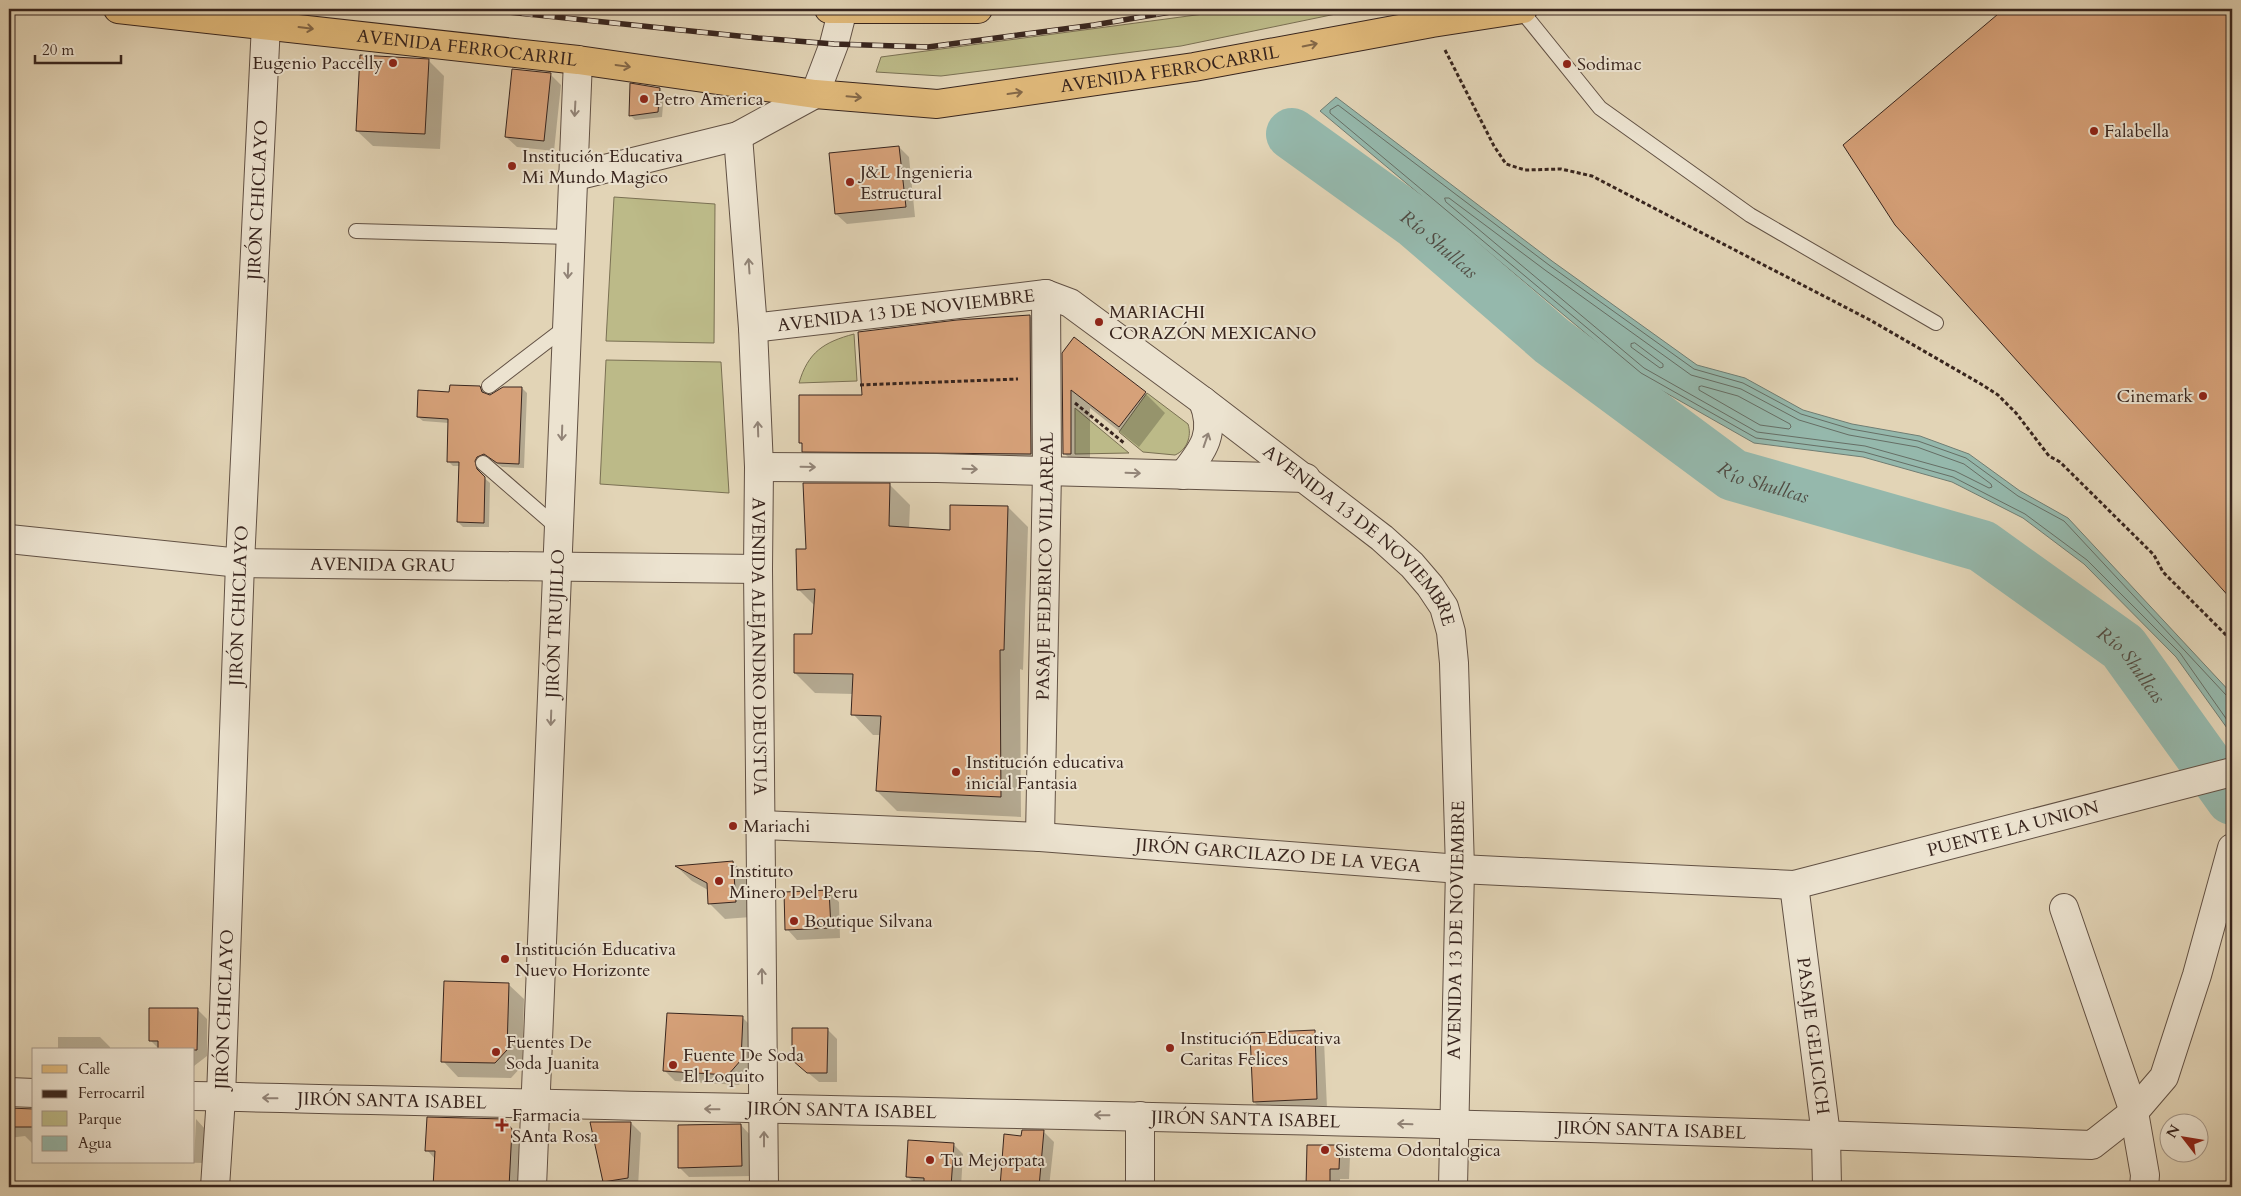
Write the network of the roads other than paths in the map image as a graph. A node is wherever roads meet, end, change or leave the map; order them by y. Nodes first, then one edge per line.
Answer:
1 (118, 9) edge
2 (838, 9) edge
3 (974, 9) edge
4 (1522, 9) edge
5 (266, 24) junction
6 (578, 60) junction
7 (815, 94) junction
8 (738, 136) junction
9 (572, 177) junction
10 (356, 231) dead end
11 (570, 236) junction
12 (1046, 294) junction
13 (1936, 323) dead end
14 (566, 328) junction
15 (754, 328) junction
16 (489, 386) dead end
17 (1203, 400) junction
18 (483, 463) dead end
19 (759, 467) junction
20 (1047, 471) junction
21 (1183, 475) junction
22 (1306, 478) junction
23 (558, 529) junction
24 (9, 539) edge
25 (240, 564) junction
26 (557, 567) junction
27 (758, 569) junction
28 (2232, 772) edge
29 (760, 825) junction
30 (1040, 837) junction
31 (2232, 848) edge
32 (1460, 869) junction
33 (1794, 885) junction
34 (2064, 908) dead end
35 (9, 1092) edge
36 (32, 1093) edge
37 (195, 1096) edge
38 (221, 1097) junction
39 (537, 1104) junction
40 (764, 1110) junction
41 (2134, 1112) junction
42 (1140, 1116) junction
43 (1453, 1126) junction
44 (1826, 1135) junction
45 (215, 1187) edge
46 (532, 1187) edge
47 (764, 1187) edge
48 (1140, 1187) edge
49 (1453, 1187) edge
50 (1827, 1187) edge
51 (2144, 1187) edge

1 - 5 main road, AVENIDA FERROCARRIL
2 - 3 main road
2 - 7 street
7 -> 4 main road, AVENIDA FERROCARRIL
4 - 13 lane
5 -> 6 main road, AVENIDA FERROCARRIL
5 - 25 street, JIRÓN CHICLAYO
6 -> 7 main road, AVENIDA FERROCARRIL
6 -> 9 street, JIRÓN TRUJILLO
7 - 8 street
8 - 9 street
15 -> 8 street, AVENIDA ALEJANDRO DEUSTUA
9 - 11 street, JIRÓN TRUJILLO
10 - 11 lane
11 -> 14 street, JIRÓN TRUJILLO
12 - 15 street, AVENIDA 13 DE NOVIEMBRE
12 - 17 street, AVENIDA 13 DE NOVIEMBRE
12 - 20 street, PASAJE FEDERICO VILLAREAL
14 - 16 lane
14 -> 23 street, JIRÓN TRUJILLO
19 -> 15 street, AVENIDA ALEJANDRO DEUSTUA
21 -> 17 street
17 - 22 street, AVENIDA 13 DE NOVIEMBRE
18 - 23 lane
19 -> 20 street
19 - 27 street, AVENIDA ALEJANDRO DEUSTUA
20 -> 21 street
20 - 30 street, PASAJE FEDERICO VILLAREAL
21 - 22 street
22 - 32 street, AVENIDA 13 DE NOVIEMBRE
23 - 26 street, JIRÓN TRUJILLO
24 - 25 street, AVENIDA GRAU
25 - 26 street, AVENIDA GRAU
25 - 38 street, JIRÓN CHICLAYO
26 - 27 street, AVENIDA GRAU
26 -> 39 street, JIRÓN TRUJILLO
27 - 29 street, AVENIDA ALEJANDRO DEUSTUA
28 - 33 street, PUENTE LA UNION
29 - 30 street, JIRÓN GARCILAZO DE LA VEGA
40 -> 29 street, AVENIDA ALEJANDRO DEUSTUA
30 - 32 street, JIRÓN GARCILAZO DE LA VEGA
31 - 41 street, JIRÓN SANTA ISABEL
32 - 33 street, JIRÓN GARCILAZO DE LA VEGA
32 - 43 street, AVENIDA 13 DE NOVIEMBRE
33 - 44 street, PASAJE GELICICH
34 - 41 street
35 - 36 street
37 - 38 street, JIRÓN SANTA ISABEL
39 -> 38 street, JIRÓN SANTA ISABEL
38 - 45 street, JIRÓN CHICLAYO
40 -> 39 street, JIRÓN SANTA ISABEL
39 - 46 street, JIRÓN TRUJILLO
42 -> 40 street, JIRÓN SANTA ISABEL
47 -> 40 street, AVENIDA ALEJANDRO DEUSTUA
41 - 44 street, JIRÓN SANTA ISABEL
41 - 51 street
43 -> 42 street, JIRÓN SANTA ISABEL
42 - 48 street
43 - 44 street, JIRÓN SANTA ISABEL
43 - 49 street, AVENIDA 13 DE NOVIEMBRE
44 - 50 street, PASAJE GELICICH

